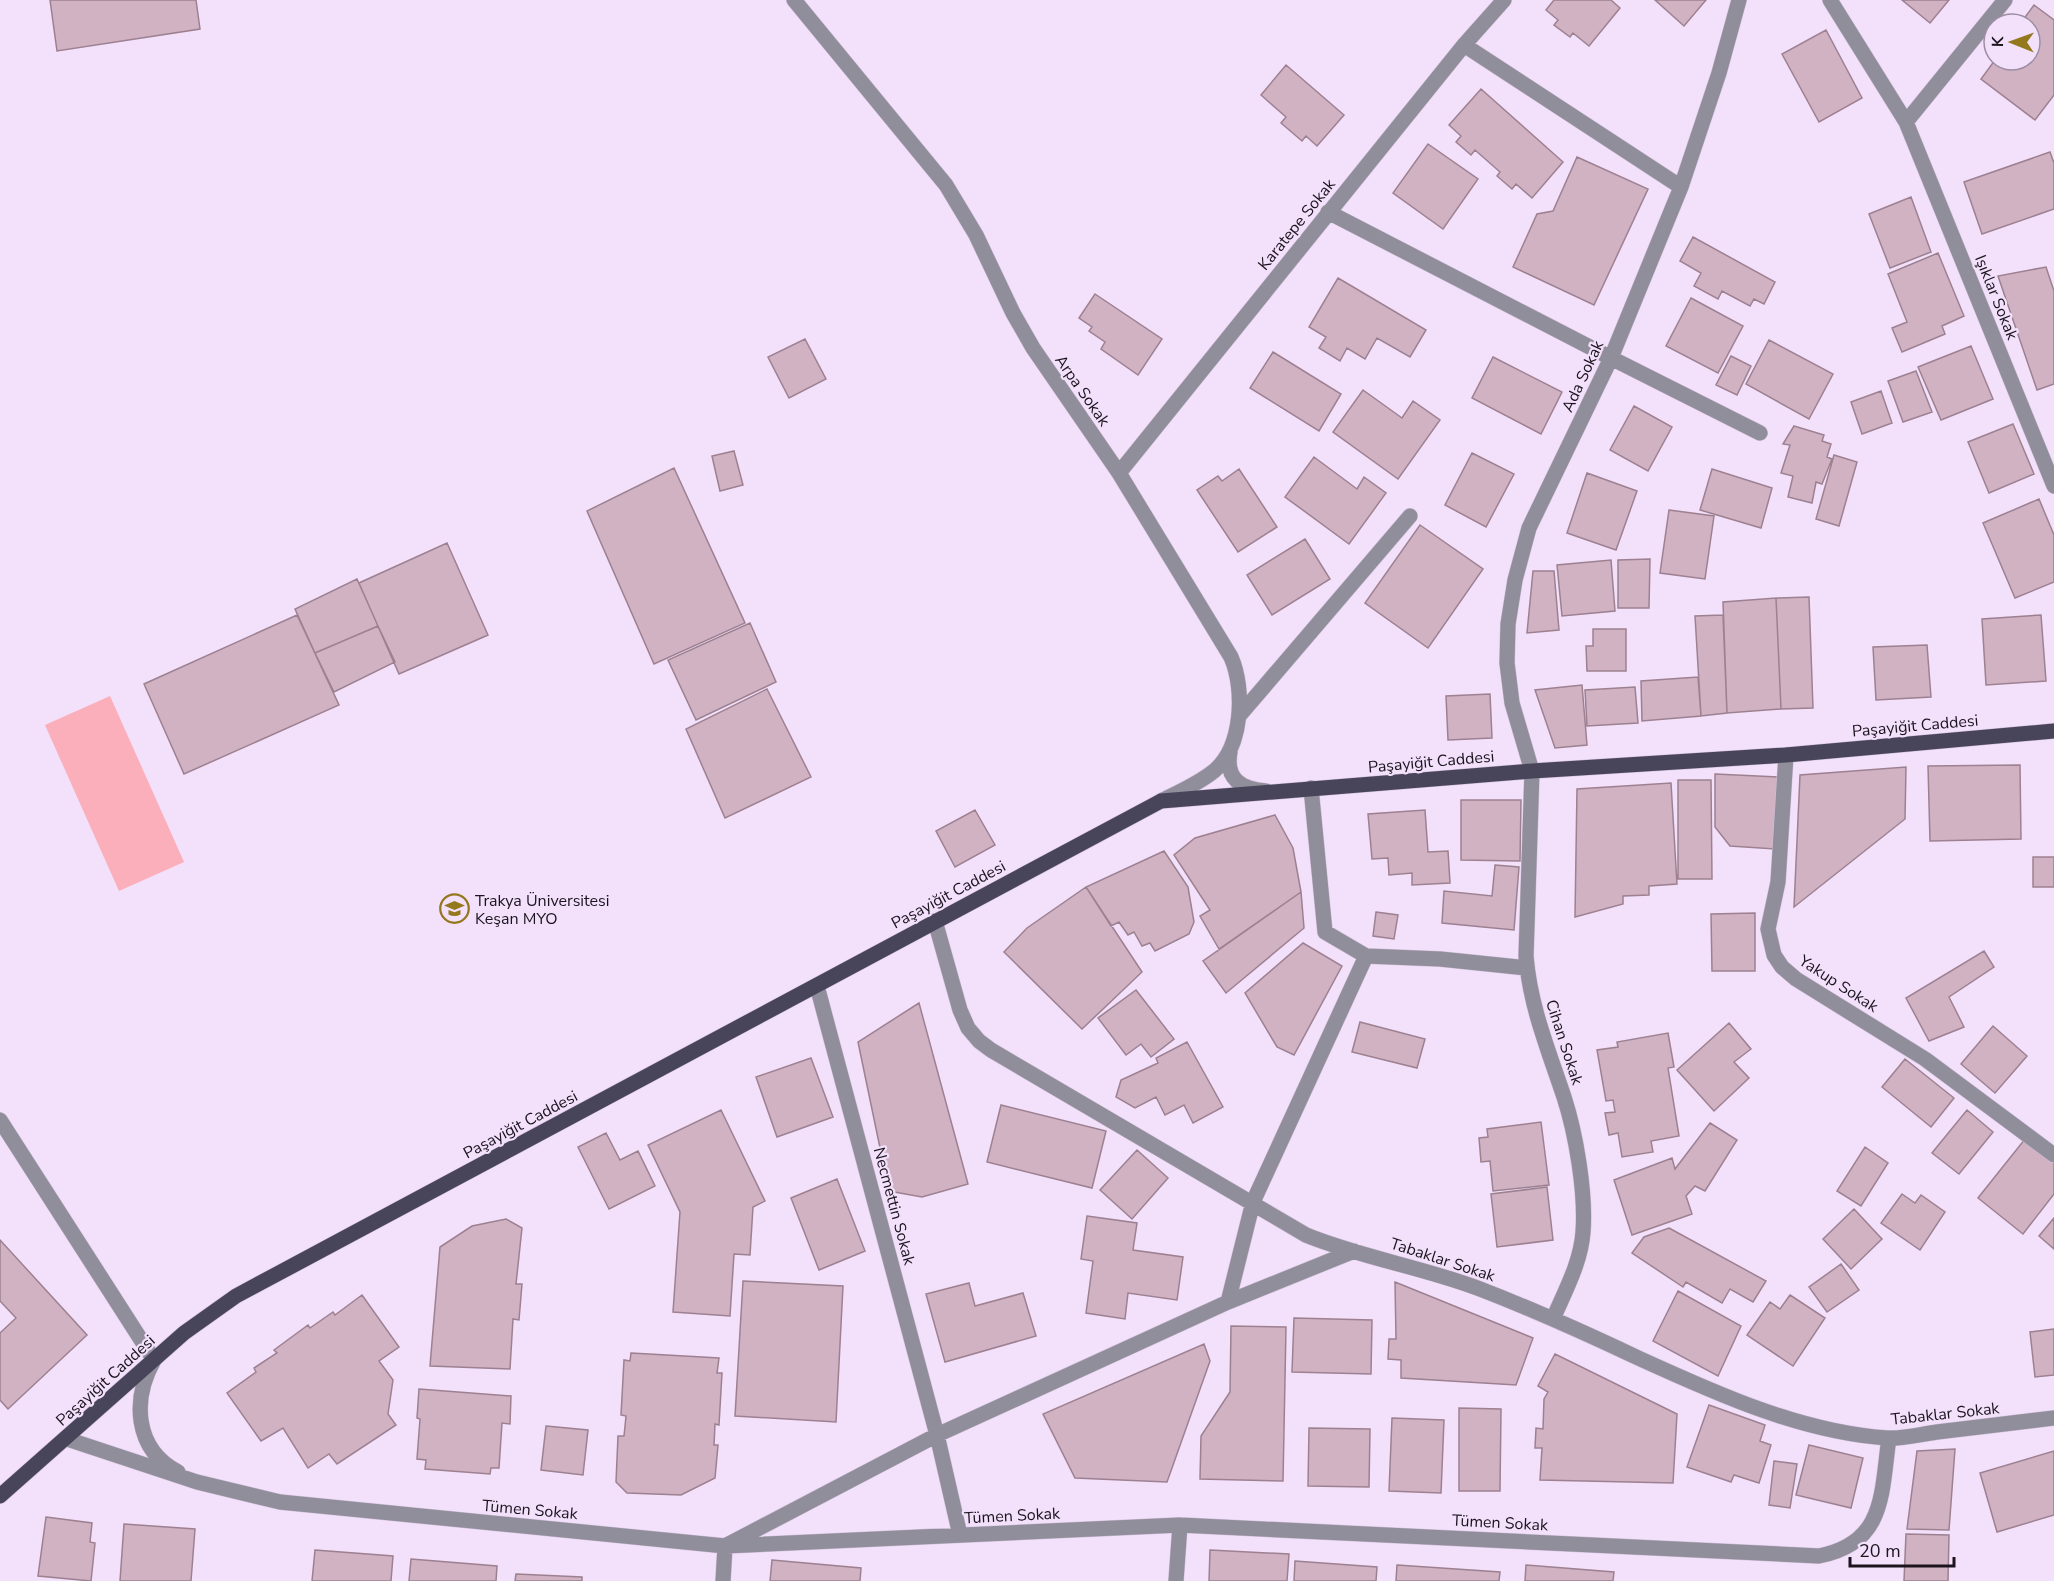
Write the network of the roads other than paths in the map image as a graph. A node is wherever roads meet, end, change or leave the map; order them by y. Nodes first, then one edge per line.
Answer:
1 (795, 0) edge
2 (1504, 0) edge
3 (1739, 0) edge
4 (1830, 0) edge
5 (2005, 0) edge
6 (1464, 45) junction
7 (1906, 122) junction
8 (1681, 187) junction
9 (1328, 212) junction
10 (1611, 358) junction
11 (1760, 433) dead end
12 (1119, 473) junction
13 (2054, 486) edge
14 (1410, 516) dead end
15 (1239, 716) junction
16 (2054, 731) edge
17 (1232, 743) junction
18 (1786, 755) junction
19 (1532, 771) junction
20 (1311, 789) junction
21 (1274, 792) junction
22 (1161, 801) junction
23 (935, 921) junction
24 (1366, 956) junction
25 (1527, 968) junction
26 (817, 986) junction
27 (0, 1120) edge
28 (2054, 1155) edge
29 (1253, 1202) junction
30 (1354, 1251) junction
31 (1228, 1302) junction
32 (1553, 1318) junction
33 (154, 1360) junction
34 (2054, 1418) edge
35 (937, 1436) junction
36 (1889, 1438) junction
37 (67, 1439) junction
38 (197, 1482) junction
39 (15, 1484) junction
40 (0, 1496) edge
41 (0, 1502) edge
42 (1180, 1525) junction
43 (960, 1535) junction
44 (725, 1546) junction
45 (723, 1581) edge
46 (1176, 1581) edge

1 - 12 street, Arpa Sokak
2 - 6 street, Karatepe Sokak
3 - 8 street, Ada Sokak
4 - 7 street, Işıklar Sokak
5 - 7 street
6 - 8 street
6 - 9 street, Karatepe Sokak
7 - 13 street, Işıklar Sokak
8 - 10 street, Ada Sokak
9 - 10 street
9 - 12 street, Karatepe Sokak
10 - 11 street
10 - 19 street, Ada Sokak
12 - 15 street, Arpa Sokak
14 - 15 street
15 - 17 street, Arpa Sokak
16 - 18 main road, Paşayiğit Caddesi
17 - 21 street
17 - 22 street, Arpa Sokak
18 - 19 main road, Paşayiğit Caddesi
18 - 28 street, Yakup Sokak
19 - 20 main road, Paşayiğit Caddesi
19 - 25 street, Cihan Sokak
20 - 21 main road, Paşayiğit Caddesi
20 - 24 street
21 - 22 main road, Paşayiğit Caddesi
22 - 23 main road, Paşayiğit Caddesi
23 - 26 main road, Paşayiğit Caddesi
23 - 29 street, Tabaklar Sokak
24 - 25 street
24 - 29 street
25 - 32 street, Cihan Sokak
26 - 33 main road, Paşayiğit Caddesi
26 - 35 street, Necmettin Sokak
27 - 33 street
29 - 30 street, Tabaklar Sokak
29 - 31 street
30 - 31 street
30 - 32 street, Tabaklar Sokak
31 - 35 street
32 - 36 street, Tabaklar Sokak
33 - 37 main road, Paşayiğit Caddesi
33 - 38 street
34 - 36 street, Tabaklar Sokak
35 - 43 street, Necmettin Sokak
35 - 44 street
36 - 42 street, Tümen Sokak
37 - 38 street, Tümen Sokak
37 - 39 main road, Paşayiğit Caddesi
38 - 44 street, Tümen Sokak
39 - 40 main road, Paşayiğit Caddesi
39 - 41 street
42 - 43 street, Tümen Sokak
42 - 46 street
43 - 44 street, Tümen Sokak
44 - 45 street

